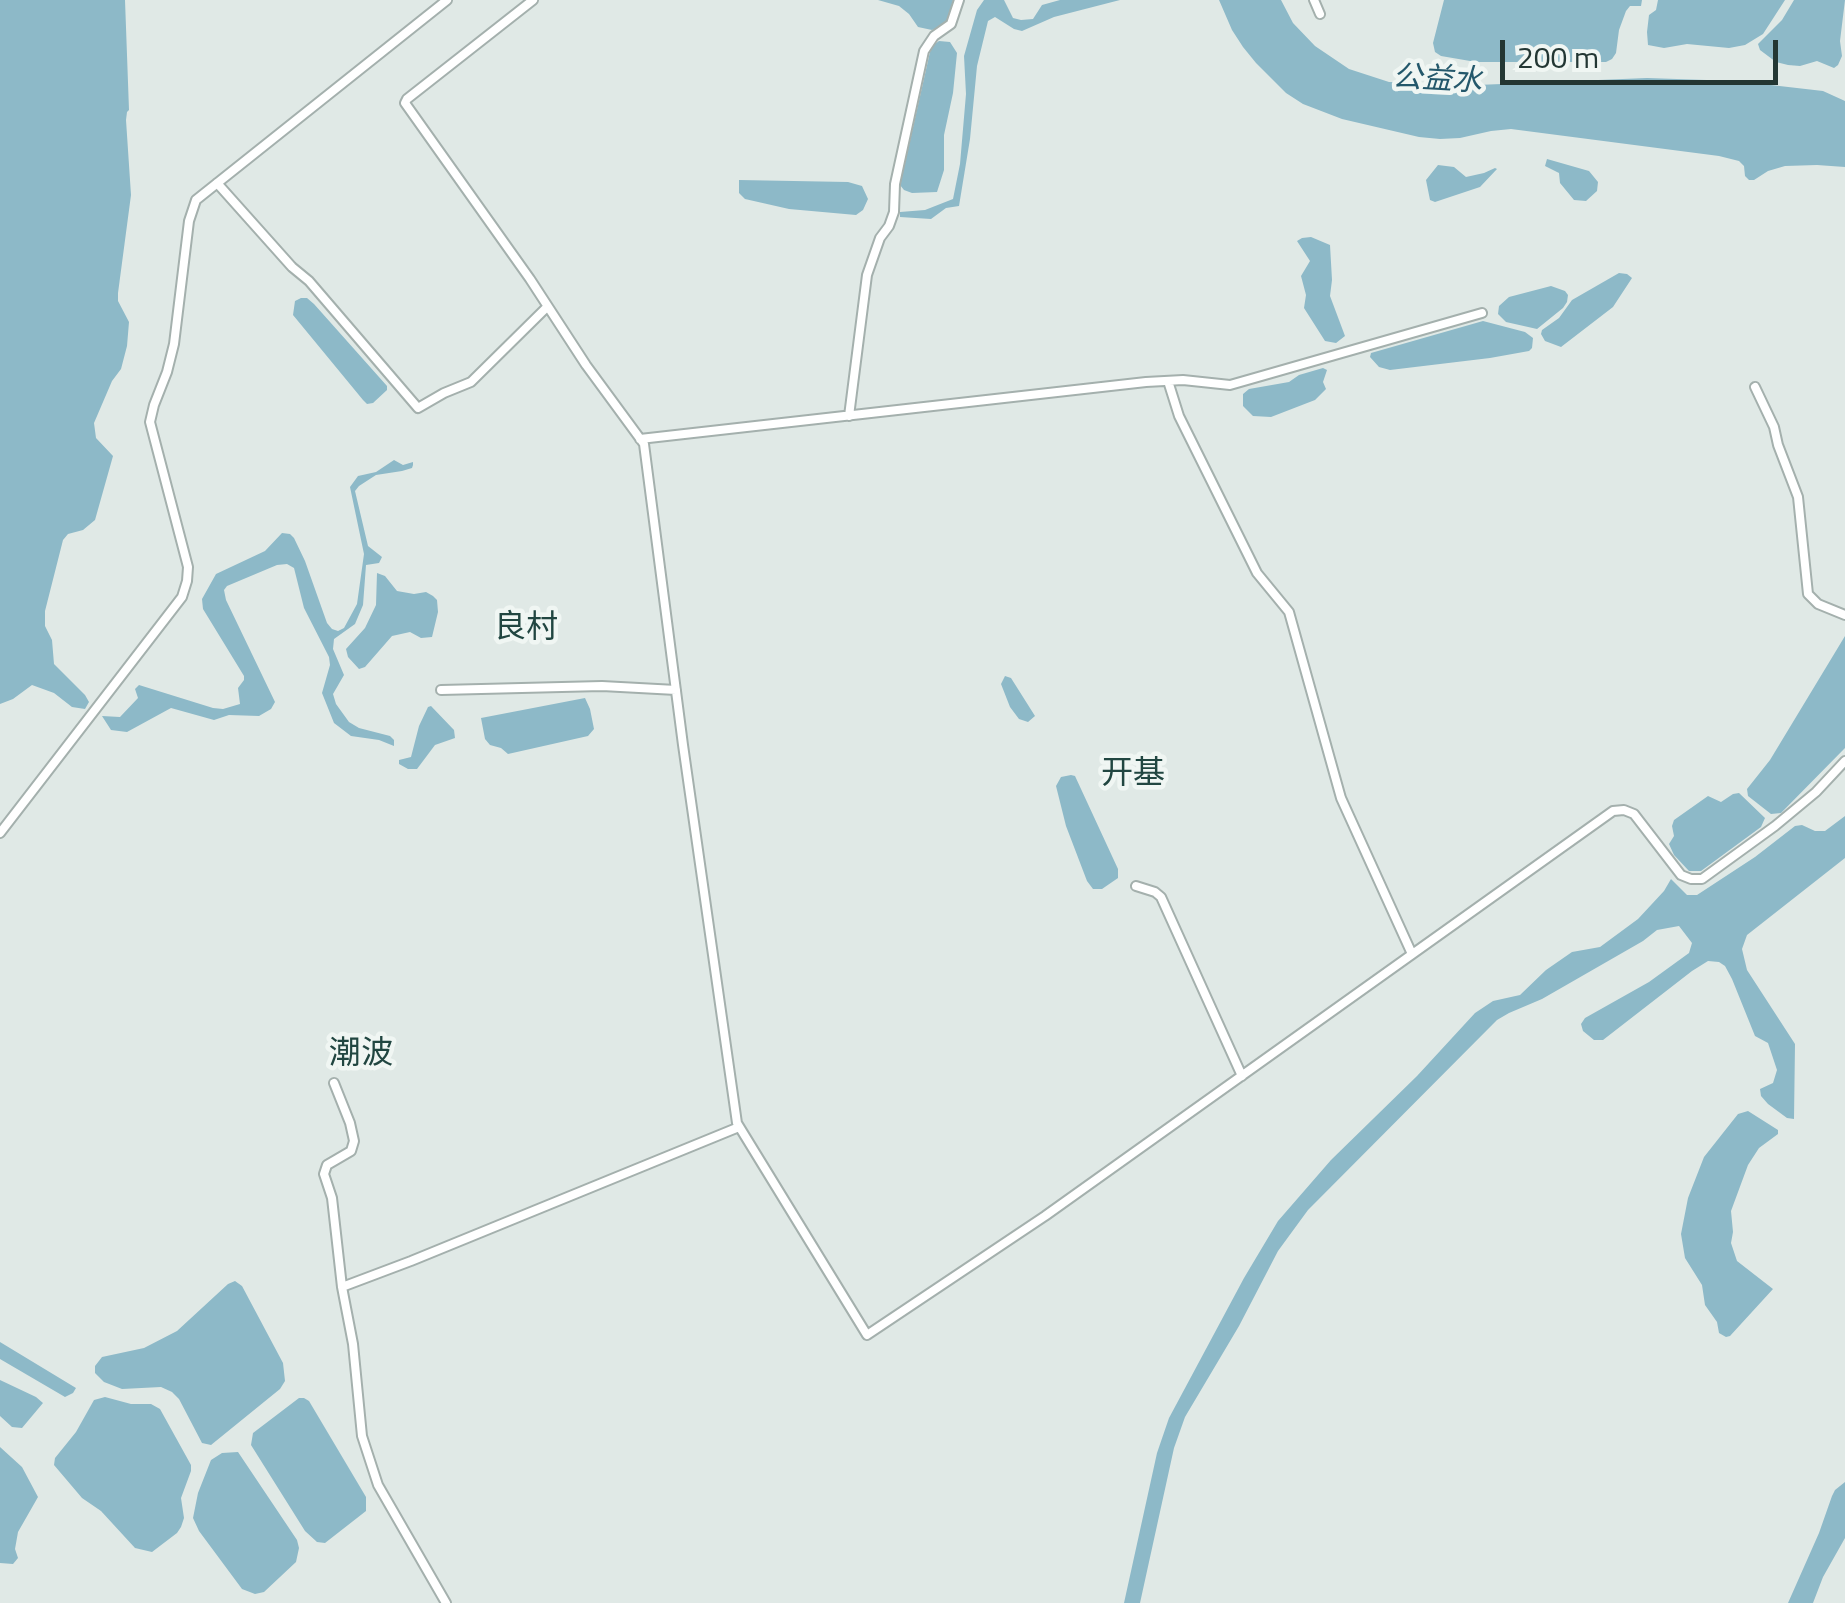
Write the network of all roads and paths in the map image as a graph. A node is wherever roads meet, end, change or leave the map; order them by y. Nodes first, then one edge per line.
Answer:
1 (447, 0) edge
2 (533, 0) edge
3 (959, 0) edge
4 (1314, 0) edge
5 (1320, 14) dead end
6 (217, 183) junction
7 (547, 308) junction
8 (1482, 313) dead end
9 (1168, 381) junction
10 (1755, 387) dead end
11 (848, 416) junction
12 (640, 439) junction
13 (1845, 616) edge
14 (442, 690) dead end
15 (676, 690) junction
16 (1845, 761) edge
17 (0, 833) edge
18 (1136, 886) dead end
19 (1412, 954) junction
20 (1242, 1076) junction
21 (334, 1083) dead end
22 (739, 1127) junction
23 (342, 1286) junction
24 (446, 1603) edge

1 - 6 street
2 - 7 street
3 - 11 street
4 - 5 street
6 - 7 street
6 - 17 street
7 - 12 street
8 - 9 street
9 - 11 street
9 - 19 street
10 - 13 street
11 - 12 street
12 - 15 street
14 - 15 street
15 - 22 street
16 - 19 street
18 - 20 street
19 - 20 street
20 - 22 street
21 - 23 street
22 - 23 street
23 - 24 street

